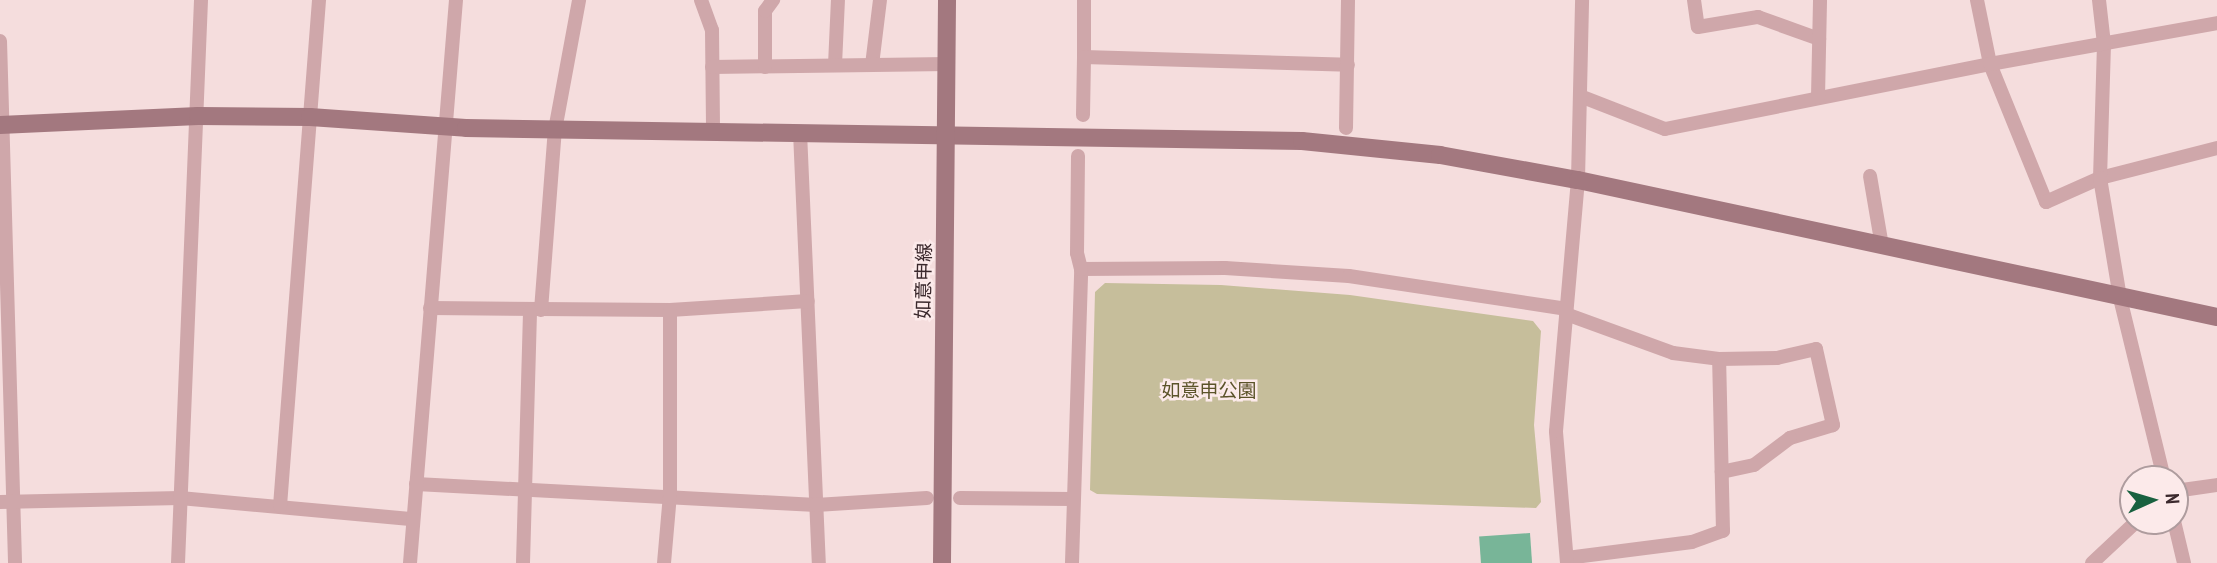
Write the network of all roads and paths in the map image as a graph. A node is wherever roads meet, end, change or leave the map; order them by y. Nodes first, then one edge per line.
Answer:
1 (201, 0) edge
2 (319, 0) edge
3 (456, 0) edge
4 (579, 0) edge
5 (701, 0) edge
6 (773, 0) edge
7 (838, 0) edge
8 (880, 0) edge
9 (947, 0) edge
10 (1084, 0) edge
11 (1348, 0) edge
12 (1582, 0) edge
13 (1694, 0) edge
14 (1820, 0) edge
15 (1977, 0) edge
16 (2099, 0) edge
17 (2217, 23) edge
18 (1819, 40) junction
19 (0, 41) edge
20 (2104, 44) junction
21 (1084, 57) junction
22 (948, 64) junction
23 (1990, 64) junction
24 (835, 65) junction
25 (872, 65) junction
26 (1348, 65) junction
27 (765, 66) junction
28 (712, 67) junction
29 (1580, 96) junction
30 (1818, 97) junction
31 (1083, 115) dead end
32 (198, 116) junction
33 (310, 117) junction
34 (2, 125) edge
35 (446, 128) junction
36 (1346, 128) dead end
37 (555, 130) junction
38 (713, 132) junction
39 (800, 132) junction
40 (947, 136) junction
41 (2217, 148) edge
42 (1078, 156) dead end
43 (1870, 176) dead end
44 (2099, 178) junction
45 (1578, 180) junction
46 (1882, 246) junction
47 (1081, 269) junction
48 (2120, 298) junction
49 (808, 301) junction
50 (430, 307) junction
51 (536, 310) junction
52 (670, 310) junction
53 (1566, 312) junction
54 (2217, 317) edge
55 (1719, 359) junction
56 (2161, 465) edge
57 (1722, 472) junction
58 (416, 484) junction
59 (2217, 485) edge
60 (527, 489) junction
61 (2189, 489) edge
62 (670, 495) junction
63 (180, 498) junction
64 (927, 498) dead end
65 (960, 498) dead end
66 (1072, 499) junction
67 (7, 501) edge
68 (817, 505) junction
69 (280, 506) junction
70 (413, 519) junction
71 (2122, 535) edge
72 (2177, 535) edge
73 (1567, 560) edge
74 (15, 563) edge
75 (178, 563) edge
76 (410, 563) edge
77 (523, 563) edge
78 (664, 563) edge
79 (819, 563) edge
80 (942, 563) edge
81 (1072, 563) edge
82 (2092, 563) edge
83 (2184, 563) edge

1 - 32 street
2 - 33 street
3 - 35 street
4 - 37 street
5 - 28 street
6 - 27 street
7 - 24 street
8 - 25 street
9 - 22 street, 如意申線
10 - 21 street
11 - 26 street
12 - 29 street
13 - 18 street
14 - 18 street
15 - 23 street
16 - 20 street
17 - 20 street
18 - 30 street
19 - 34 street
20 - 23 street
20 - 44 street
21 - 26 street
21 - 31 street
22 - 25 street
22 - 40 street, 如意申線
23 - 30 street
23 - 44 street
24 - 25 street
24 - 27 street
26 - 36 street
27 - 28 street
28 - 38 street
29 - 30 street
29 - 45 street
32 - 33 street
32 - 34 street
32 - 63 street
33 - 35 street
33 - 69 street
34 - 67 street
35 - 37 street
35 - 50 street
37 - 38 street
37 - 51 street
38 - 39 street
39 - 40 street
39 - 49 street
40 - 45 street
40 - 80 street, 如意申線
41 - 44 street
42 - 47 street
43 - 46 street
44 - 48 street
45 - 46 street
45 - 53 street
46 - 48 street
47 - 53 street
47 - 66 street
48 - 54 street
48 - 56 street
49 - 52 street
49 - 68 street
50 - 51 street
50 - 58 street
51 - 52 street
51 - 60 street
52 - 62 street
53 - 55 street
53 - 73 street
55 - 57 street
55 - 57 street
57 - 73 street
58 - 60 street
58 - 70 street
59 - 61 street
60 - 62 street
60 - 77 street
62 - 68 street
62 - 78 street
63 - 67 street
63 - 69 street
63 - 75 street
64 - 68 street
65 - 66 street
66 - 81 street
67 - 74 street
68 - 79 street
69 - 70 street
70 - 76 street
71 - 82 street
72 - 83 street

